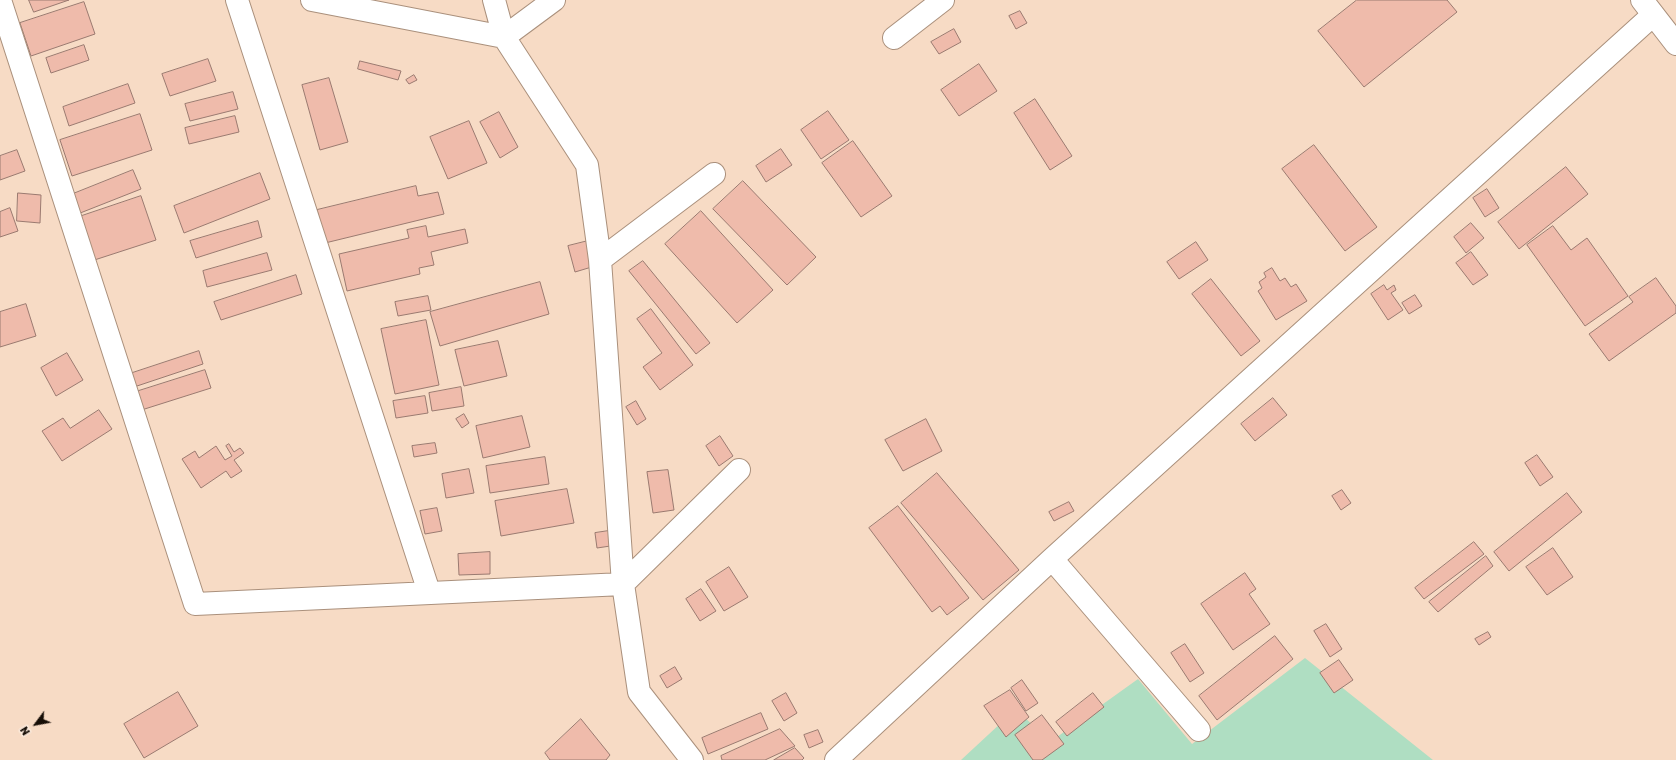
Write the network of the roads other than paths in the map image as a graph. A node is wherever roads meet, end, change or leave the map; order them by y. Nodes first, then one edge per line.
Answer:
1 (0, 0) edge
2 (237, 0) edge
3 (312, 0) edge
4 (494, 0) edge
5 (554, 0) edge
6 (943, 0) edge
7 (1648, 7) edge
8 (504, 37) junction
9 (894, 38) dead end
10 (1676, 44) edge
11 (714, 174) dead end
12 (600, 260) junction
13 (739, 470) dead end
14 (1052, 558) junction
15 (623, 584) junction
16 (429, 592) junction
17 (1199, 730) dead end
18 (692, 760) edge
19 (836, 760) edge

1 - 16 street
2 - 16 street
3 - 8 street
4 - 8 street
5 - 8 street
6 - 9 street
7 - 10 street
7 - 14 street
8 - 12 street
11 - 12 street
12 - 15 street
13 - 15 street
14 - 17 street
14 - 19 street
15 - 16 street
15 - 18 street

